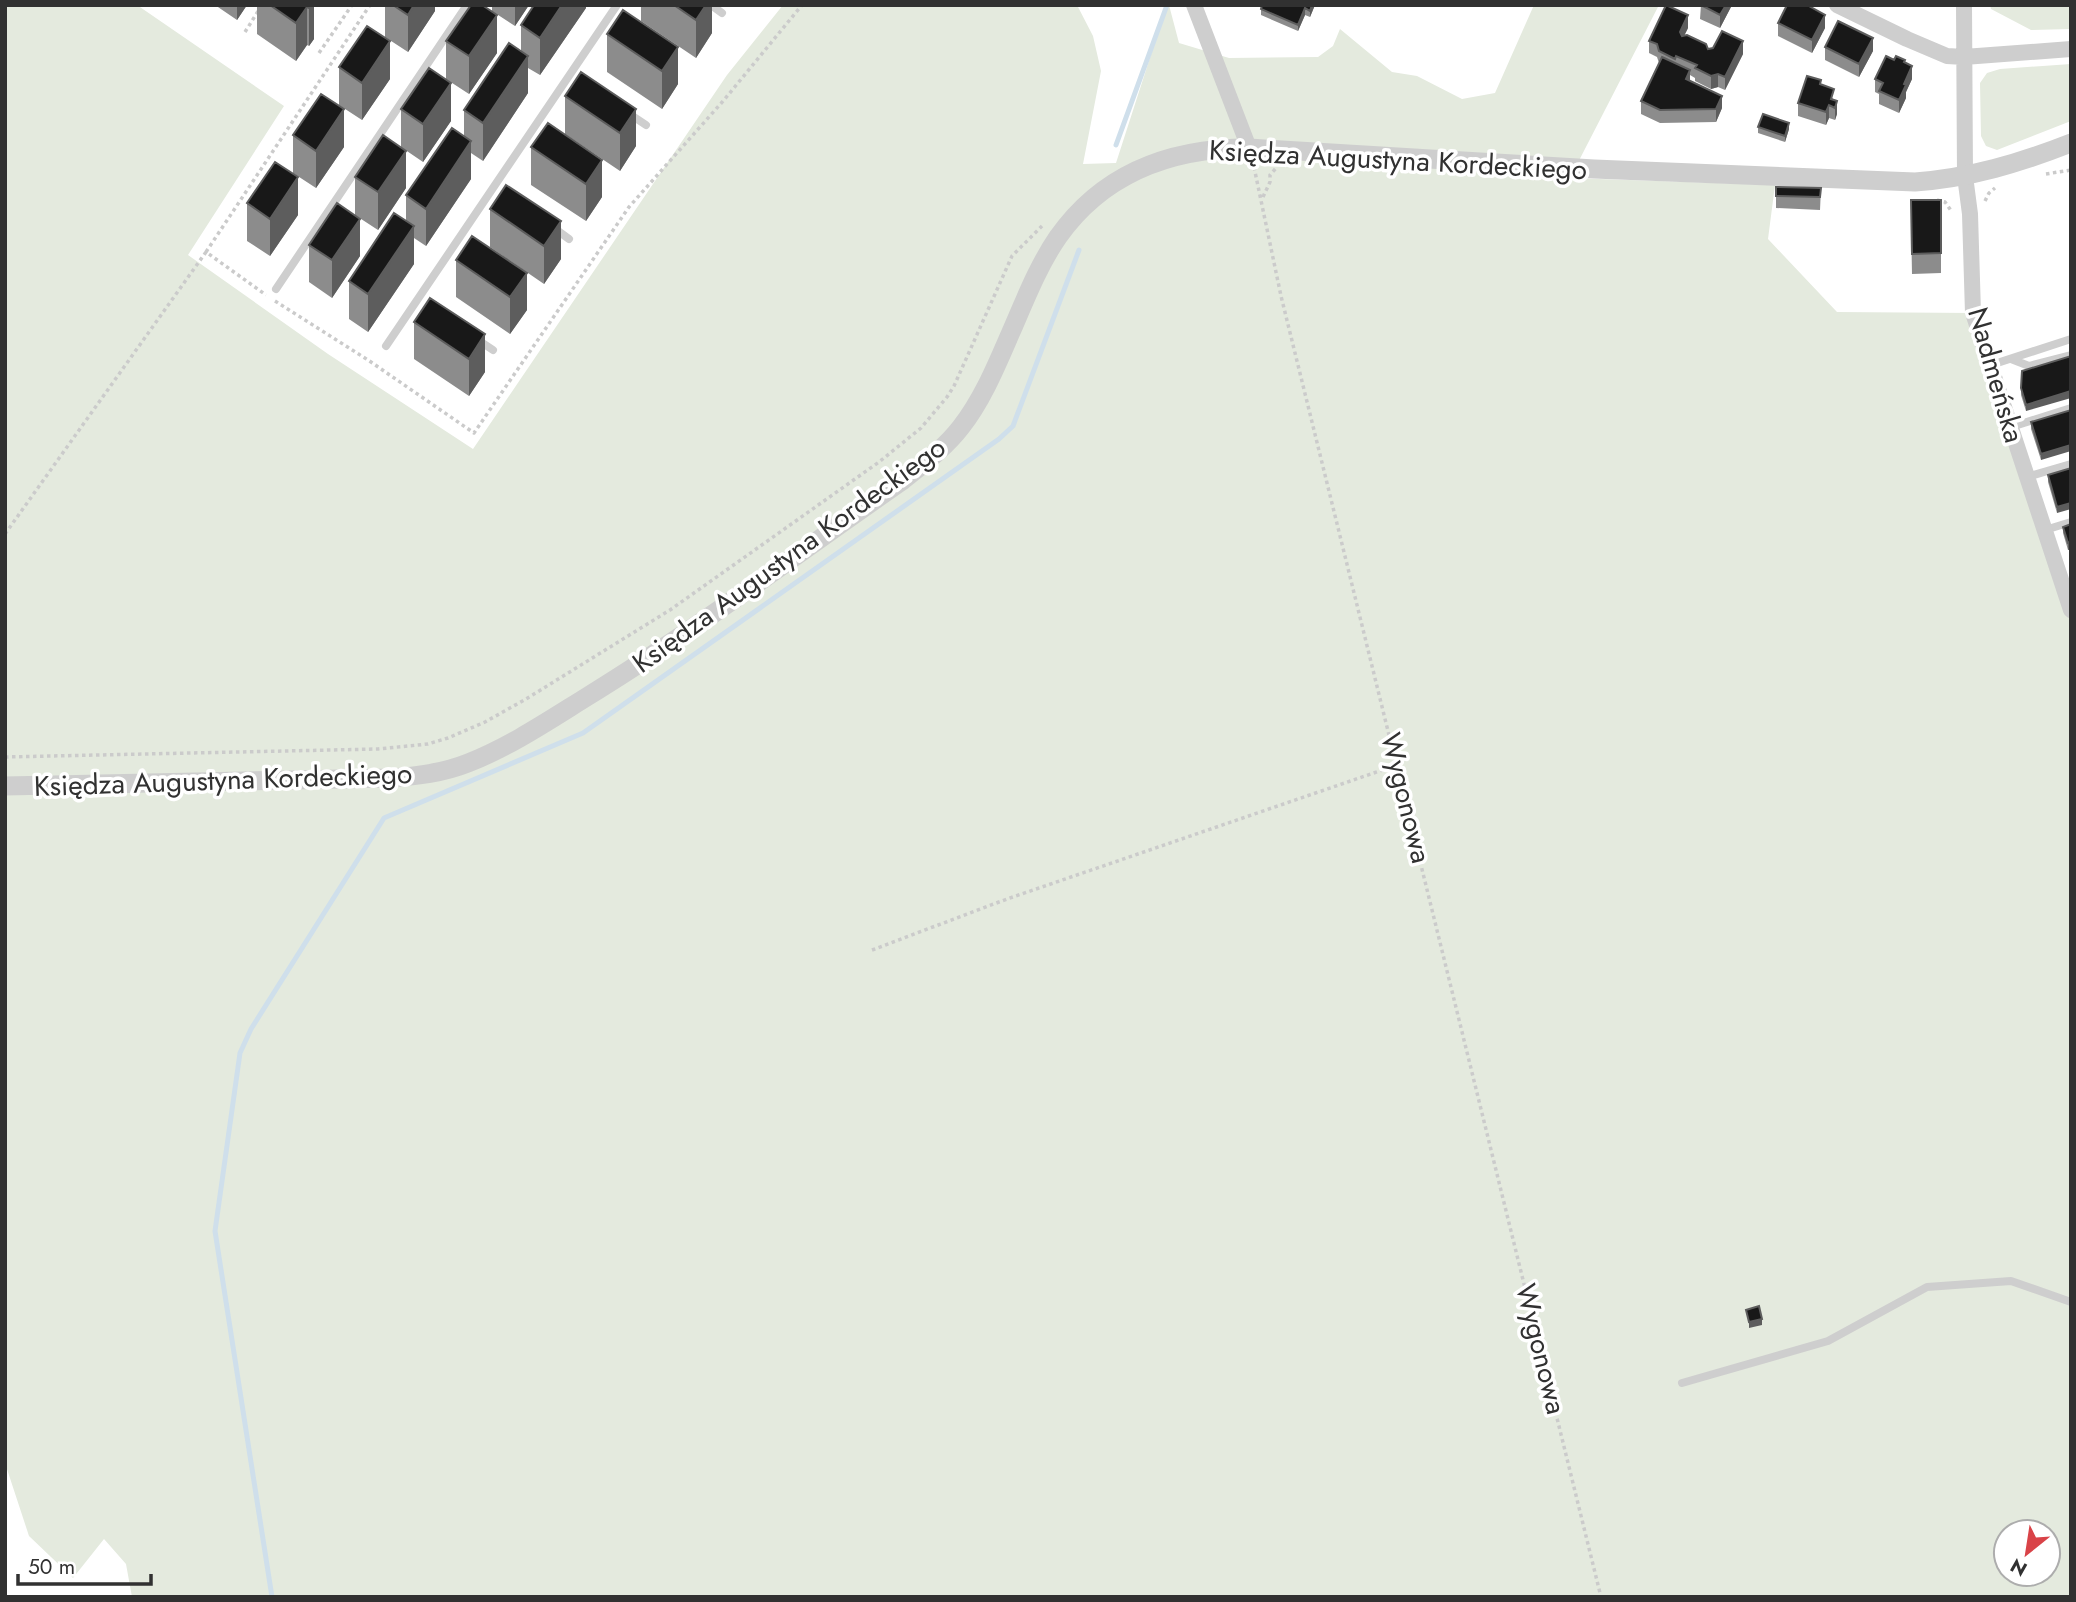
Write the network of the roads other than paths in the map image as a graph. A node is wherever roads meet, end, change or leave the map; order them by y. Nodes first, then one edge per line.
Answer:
1 (467, 5) edge
2 (617, 5) edge
3 (711, 5) edge
4 (1194, 5) edge
5 (1838, 5) edge
6 (1964, 5) edge
7 (722, 13) dead end
8 (2071, 50) edge
9 (1964, 57) junction
10 (623, 110) edge
11 (646, 125) dead end
12 (2071, 143) edge
13 (1249, 148) junction
14 (1965, 176) junction
15 (547, 223) edge
16 (569, 239) dead end
17 (276, 289) dead end
18 (417, 300) junction
19 (426, 306) edge
20 (471, 335) edge
21 (2071, 339) edge
22 (387, 346) dead end
23 (493, 350) dead end
24 (2071, 355) edge
25 (2011, 359) junction
26 (1991, 365) junction
27 (2071, 408) edge
28 (2011, 427) junction
29 (2071, 464) edge
30 (2027, 477) junction
31 (2071, 522) edge
32 (2045, 530) junction
33 (2071, 610) edge
34 (5, 786) edge
35 (2071, 1302) edge
36 (1682, 1382) dead end

1 - 17 lane
2 - 18 lane
3 - 7 lane
4 - 13 street
5 - 9 street
6 - 9 street, Nadmeńska
8 - 9 street
9 - 14 street, Nadmeńska
10 - 11 lane
12 - 14 street, Księdza Augustyna Kordeckiego
13 - 14 street, Księdza Augustyna Kordeckiego
13 - 34 street, Księdza Augustyna Kordeckiego
14 - 26 street, Nadmeńska
15 - 16 lane
18 - 19 lane
18 - 22 lane
20 - 23 lane
21 - 25 lane
24 - 25 lane
25 - 26 lane
26 - 28 street, Nadmeńska
27 - 28 lane
28 - 30 street, Nadmeńska
29 - 30 lane
30 - 32 street, Nadmeńska
31 - 32 lane
32 - 33 street, Nadmeńska
35 - 36 lane

